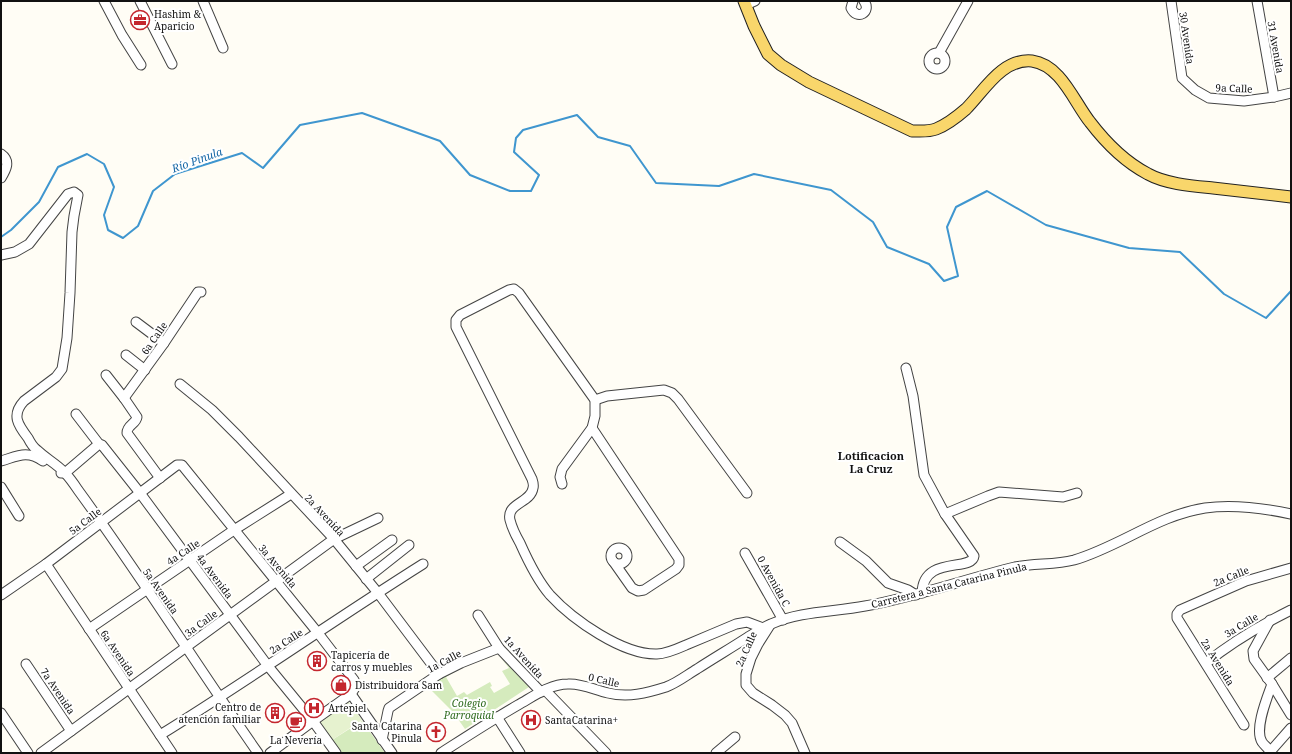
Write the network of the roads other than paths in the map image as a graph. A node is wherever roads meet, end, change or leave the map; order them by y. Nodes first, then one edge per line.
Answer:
1 (104, 1) edge
2 (140, 1) edge
3 (203, 1) edge
4 (853, 1) edge
5 (864, 1) edge
6 (968, 1) edge
7 (1171, 1) edge
8 (1257, 1) edge
9 (748, 2) edge
10 (223, 48) dead end
11 (939, 53) dead end
12 (172, 64) dead end
13 (141, 65) dead end
14 (1182, 78) joint
15 (1291, 93) edge
16 (1274, 97) junction
17 (1, 154) edge
18 (1, 178) edge
19 (1291, 196) edge
20 (1, 255) edge
21 (201, 292) dead end
22 (136, 322) dead end
23 (164, 343) junction
24 (126, 355) dead end
25 (906, 368) dead end
26 (145, 370) junction
27 (106, 376) dead end
28 (180, 384) dead end
29 (124, 398) junction
30 (594, 400) junction
31 (76, 414) dead end
32 (592, 428) junction
33 (99, 444) junction
34 (1, 461) edge
35 (180, 464) joint
36 (65, 473) junction
37 (160, 478) junction
38 (562, 484) dead end
39 (1, 487) edge
40 (140, 493) junction
41 (747, 493) dead end
42 (1077, 493) dead end
43 (291, 494) junction
44 (1291, 507) edge
45 (1272, 510) junction
46 (945, 514) junction
47 (1291, 514) edge
48 (19, 516) dead end
49 (378, 518) dead end
50 (101, 522) junction
51 (234, 530) junction
52 (334, 539) junction
53 (392, 540) dead end
54 (840, 542) dead end
55 (408, 545) dead end
56 (745, 553) dead end
57 (190, 560) junction
58 (613, 561) dead end
59 (46, 564) junction
60 (423, 564) dead end
61 (356, 566) junction
62 (1291, 568) edge
63 (366, 579) junction
64 (276, 581) junction
65 (147, 590) junction
66 (378, 593) junction
67 (919, 594) junction
68 (1, 595) edge
69 (1180, 610) joint
70 (1291, 610) edge
71 (230, 615) junction
72 (478, 615) dead end
73 (783, 620) junction
74 (1270, 620) junction
75 (767, 626) junction
76 (89, 629) junction
77 (318, 633) junction
78 (186, 647) junction
79 (499, 648) junction
80 (1291, 658) edge
81 (1206, 663) junction
82 (26, 664) dead end
83 (268, 666) junction
84 (439, 674) junction
85 (1270, 681) junction
86 (129, 689) junction
87 (353, 690) junction
88 (543, 691) junction
89 (219, 698) junction
90 (1, 713) edge
91 (1291, 715) edge
92 (497, 717) junction
93 (313, 721) junction
94 (1244, 725) dead end
95 (1291, 728) edge
96 (71, 731) junction
97 (160, 735) junction
98 (735, 737) dead end
99 (382, 740) junction
100 (1269, 752) edge
101 (28, 753) edge
102 (41, 753) edge
103 (172, 753) edge
104 (258, 753) edge
105 (270, 753) edge
106 (336, 753) edge
107 (392, 753) edge
108 (441, 753) edge
109 (520, 753) edge
110 (606, 753) edge
111 (716, 753) edge
112 (805, 753) edge

1 - 13 street
2 - 12 street
3 - 10 street
4 - 5 street
6 - 11 street
7 - 14 street, 30 Avenida
8 - 16 street, 31 Avenida
9 - 19 main road
14 - 16 street, 9a Calle
15 - 16 street, 9a Calle
17 - 18 street
20 - 36 street, 5a Avenida
21 - 23 street, 6a Calle
22 - 23 street
23 - 26 street, 6a Calle
24 - 26 street
25 - 46 street
26 - 29 street, 6a Calle
27 - 29 street
28 - 43 street, 2a Avenida
29 - 37 street
30 - 32 street
30 - 41 street
30 - 75 street
31 - 33 street, 4a Avenida
32 - 38 street
32 - 58 street
33 - 36 street
33 - 40 street, 4a Avenida
34 - 36 street
35 - 37 street, 5a Calle
35 - 51 street, 3a Avenida
36 - 50 street, 5a Avenida
37 - 40 street, 5a Calle
39 - 48 street
40 - 50 street, 5a Calle
40 - 57 street, 4a Avenida
42 - 46 street
43 - 51 street, 4a Calle
43 - 52 street, 2a Avenida
44 - 45 street, Carretera a Santa Catarina Pinula
45 - 47 street, Carretera a Santa Catarina Pinula
45 - 67 street, Carretera a Santa Catarina Pinula
46 - 67 street
49 - 52 street, 3a Calle
50 - 59 street, 5a Calle
50 - 65 street, 5a Avenida
51 - 57 street, 4a Calle
51 - 64 street, 3a Avenida
52 - 61 street, 2a Avenida
52 - 64 street, 3a Calle
53 - 61 street
54 - 67 street
55 - 63 street
56 - 73 street, 0 Avenida C
57 - 65 street, 4a Calle
57 - 71 street, 4a Avenida
59 - 68 street, 5a Calle
59 - 76 street, 6a Avenida
60 - 66 street, 2a Calle
61 - 63 street, 2a Avenida
62 - 69 street, 2a Calle
63 - 66 street, 2a Avenida
64 - 71 street, 3a Calle
64 - 77 street, 3a Avenida
65 - 76 street, 4a Calle
65 - 78 street, 5a Avenida
66 - 77 street, 2a Calle
66 - 84 street, 2a Avenida
67 - 73 street, Carretera a Santa Catarina Pinula
69 - 81 street, 2a Avenida
70 - 74 street, 3a Calle
71 - 78 street, 3a Calle
71 - 83 street, 4a Avenida
72 - 79 street, 1a Avenida
73 - 75 street, Carretera a Santa Catarina Pinula
74 - 81 street, 3a Calle
74 - 85 street
75 - 88 street, 0 Calle
75 - 112 street, 2a Calle
76 - 86 street, 6a Avenida
77 - 83 street, 2a Calle
77 - 87 street, 3a Avenida
78 - 86 street, 3a Calle
78 - 89 street, 5a Avenida
79 - 84 street, 1a Calle
79 - 88 street, 1a Avenida
80 - 85 street
81 - 94 street, 2a Avenida
82 - 96 street, 7a Avenida
83 - 89 street, 2a Calle
83 - 93 street, 4a Avenida
84 - 99 street, 1a Calle
85 - 91 street
85 - 100 street
86 - 96 street, 3a Calle
86 - 97 street, 6a Avenida
87 - 93 street
87 - 99 street, 3a Avenida
88 - 92 street, 0 Calle
88 - 110 street, 1a Avenida
89 - 97 street, 2a Calle
89 - 104 street, 5a Avenida
90 - 101 street
92 - 108 street, 0 Calle
92 - 109 street
93 - 105 street
93 - 106 street, 4a Avenida
95 - 100 street
96 - 102 street, 3a Calle
97 - 103 street, 6a Avenida
98 - 111 street
99 - 107 street, 3a Avenida

